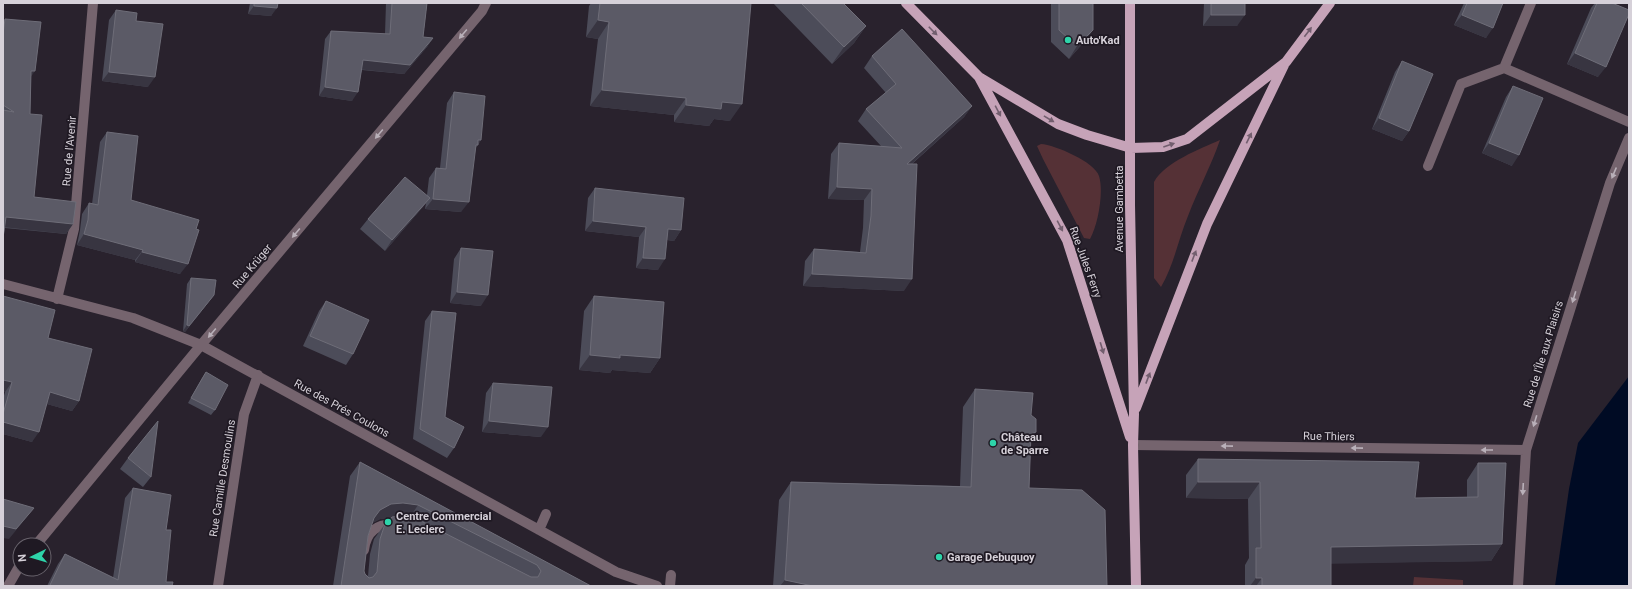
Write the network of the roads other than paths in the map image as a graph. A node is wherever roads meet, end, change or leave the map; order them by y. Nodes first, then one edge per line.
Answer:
1 (93, 3) edge
2 (486, 3) edge
3 (906, 3) edge
4 (1130, 3) edge
5 (1330, 3) edge
6 (1531, 3) edge
7 (1286, 62) junction
8 (1504, 68) junction
9 (979, 77) junction
10 (1629, 122) edge
11 (1629, 138) edge
12 (1131, 148) junction
13 (1428, 166) dead end
14 (3, 284) edge
15 (57, 299) junction
16 (201, 345) junction
17 (258, 375) junction
18 (1134, 414) junction
19 (1133, 445) junction
20 (1526, 450) junction
21 (546, 514) dead end
22 (407, 526) edge
23 (539, 530) junction
24 (43, 537) edge
25 (362, 562) edge
26 (671, 575) dead end
27 (13, 577) edge
28 (8, 586) edge
29 (218, 586) edge
30 (656, 586) edge
31 (670, 586) edge
32 (1136, 586) edge
33 (1518, 586) edge

1 - 15 street, Rue de l'Avenir
2 -> 16 street, Rue Krüger
3 -> 9 main road, Rue Jules Ferry
4 - 12 main road, Avenue Gambetta
7 -> 5 main road
6 - 8 street
12 -> 7 main road, Rue Jules Ferry
18 -> 7 main road, Avenue Gambetta
8 - 10 street
8 - 13 street
9 -> 12 main road, Rue Jules Ferry
9 -> 19 main road, Rue Jules Ferry
11 -> 20 street, Rue de l'Île aux Plaisirs
12 - 18 main road, Avenue Gambetta
14 - 15 street, Rue des Prés Coulons
15 - 16 street, Rue des Prés Coulons
16 - 17 street, Rue des Prés Coulons
16 - 24 street, Rue Krüger
17 - 23 street, Rue des Prés Coulons
17 - 29 street, Rue Camille Desmoulins
18 - 19 main road, Avenue Gambetta
20 -> 19 street, Rue Thiers
19 - 32 main road, Avenue Gambetta
20 -> 33 street, Rue de l'Île aux Plaisirs
21 - 23 street
22 - 25 street
23 - 30 street, Rue des Prés Coulons
26 - 31 street
27 - 28 street

